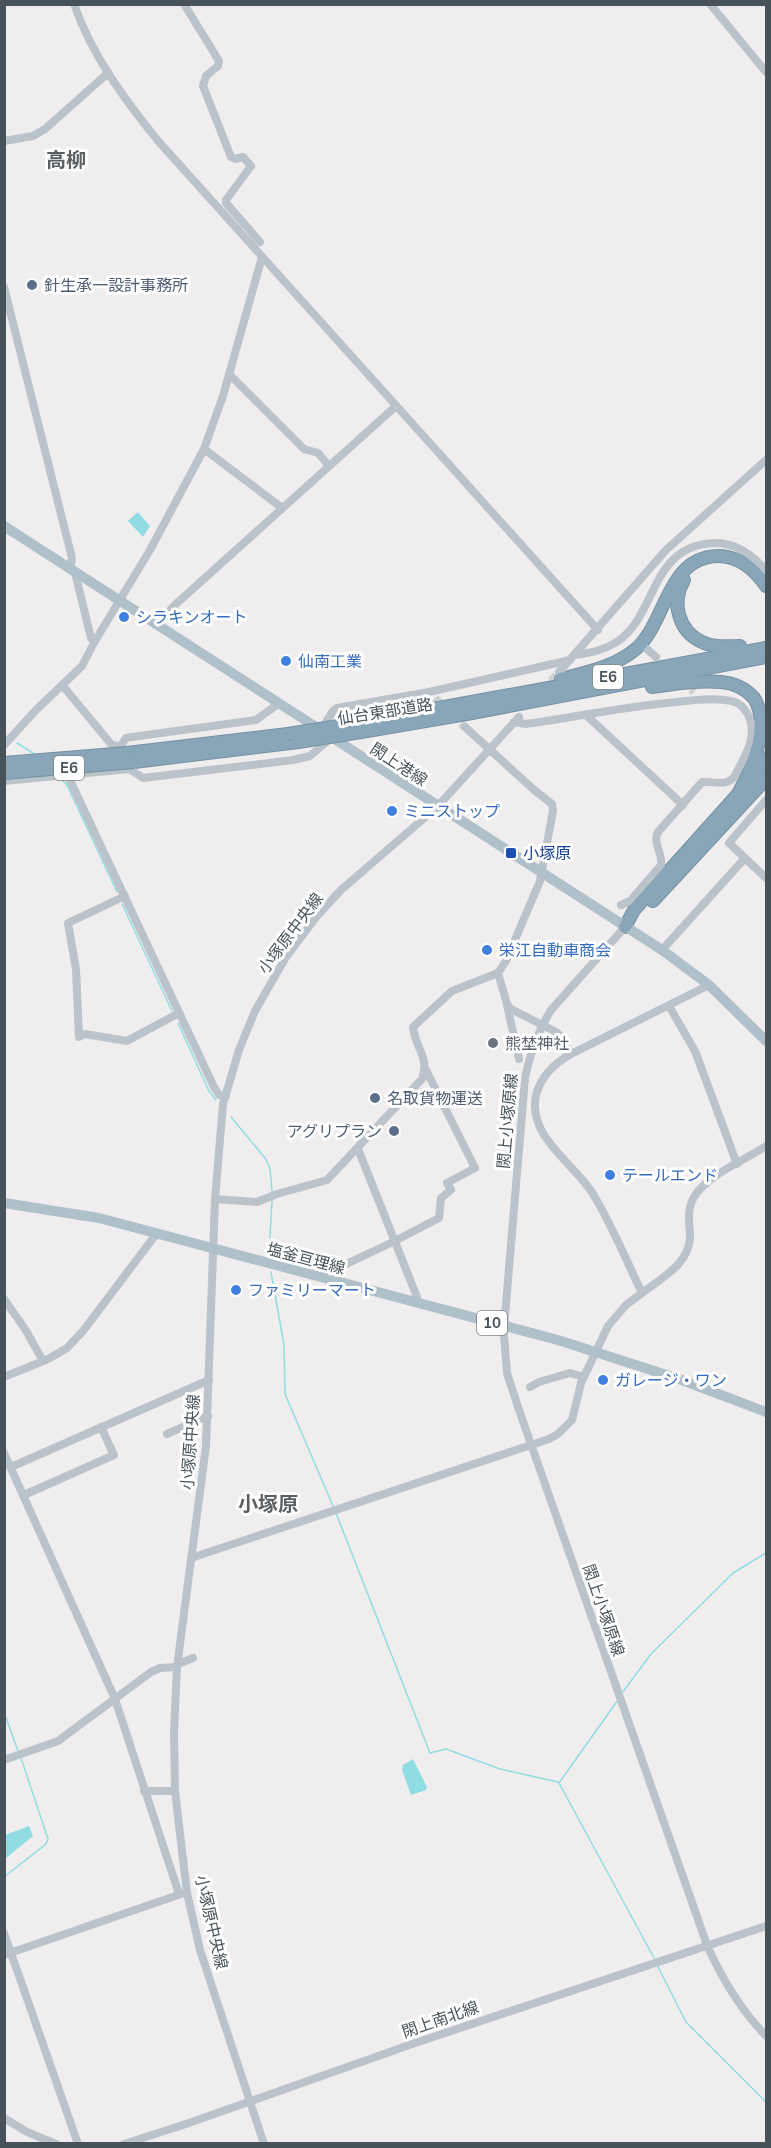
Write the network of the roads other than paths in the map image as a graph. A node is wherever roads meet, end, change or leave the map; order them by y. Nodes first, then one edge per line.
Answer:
1 (74, 4) edge
2 (184, 4) edge
3 (710, 4) edge
4 (766, 72) edge
5 (108, 73) junction
6 (4, 141) edge
7 (260, 243) dead end
8 (262, 257) junction
9 (4, 287) edge
10 (230, 374) junction
11 (396, 406) junction
12 (204, 449) junction
13 (766, 460) edge
14 (329, 466) junction
15 (282, 508) junction
16 (4, 526) edge
17 (766, 570) edge
18 (73, 572) junction
19 (766, 586) edge
20 (766, 598) edge
21 (119, 601) junction
22 (156, 625) junction
23 (598, 630) junction
24 (95, 641) junction
25 (766, 642) edge
26 (766, 648) edge
27 (647, 649) dead end
28 (573, 657) junction
29 (656, 657) dead end
30 (766, 657) edge
31 (559, 672) tunnel mouth
32 (63, 686) junction
33 (694, 692) tunnel mouth
34 (701, 700) junction
35 (278, 704) junction
36 (449, 708) junction
37 (472, 713) junction
38 (586, 715) junction
39 (465, 727) tunnel mouth
40 (321, 731) junction
41 (293, 738) junction
42 (331, 738) junction
43 (4, 745) edge
44 (490, 750) junction
45 (127, 758) junction
46 (766, 758) edge
47 (4, 763) edge
48 (766, 769) edge
49 (4, 773) edge
50 (68, 776) junction
51 (766, 779) edge
52 (4, 781) edge
53 (743, 796) junction
54 (766, 800) edge
55 (682, 805) junction
56 (437, 807) junction
57 (745, 858) junction
58 (540, 873) junction
59 (766, 878) edge
60 (125, 896) junction
61 (621, 905) dead end
62 (625, 927) junction
63 (662, 950) junction
64 (498, 973) junction
65 (708, 985) junction
66 (507, 1004) junction
67 (669, 1006) junction
68 (179, 1013) junction
69 (542, 1025) junction
70 (766, 1041) edge
71 (571, 1054) junction
72 (519, 1059) dead end
73 (426, 1070) junction
74 (226, 1096) junction
75 (766, 1146) edge
76 (358, 1149) junction
77 (737, 1164) junction
78 (214, 1199) junction
79 (4, 1203) edge
80 (157, 1233) junction
81 (395, 1241) junction
82 (214, 1248) junction
83 (326, 1278) junction
84 (642, 1293) junction
85 (4, 1299) edge
86 (415, 1303) junction
87 (595, 1351) junction
88 (43, 1361) junction
89 (4, 1377) edge
90 (584, 1377) junction
91 (209, 1380) junction
92 (530, 1387) dead end
93 (766, 1412) edge
94 (208, 1416) junction
95 (101, 1427) junction
96 (167, 1434) dead end
97 (531, 1444) junction
98 (4, 1453) edge
99 (11, 1467) junction
100 (24, 1495) junction
101 (191, 1558) junction
102 (193, 1658) dead end
103 (178, 1666) junction
104 (115, 1699) junction
105 (4, 1760) edge
106 (144, 1791) junction
107 (175, 1791) junction
108 (183, 1893) junction
109 (766, 1926) edge
110 (4, 1933) edge
111 (707, 1945) junction
112 (8, 1954) edge
113 (766, 2036) edge
114 (250, 2101) junction
115 (4, 2118) edge
116 (56, 2144) edge
117 (78, 2144) edge
118 (124, 2144) edge
119 (264, 2144) edge

1 - 5 street
2 - 7 street
3 - 4 street
5 - 6 street
5 - 8 street
8 - 10 street
8 - 11 street
9 - 18 street
10 - 12 street
10 - 14 street
11 - 14 street
11 - 23 street
12 - 15 street
12 - 21 street
13 - 23 street
14 - 15 street
15 - 22 street
16 - 18 main road, 閖上港線
17 - 28 street
18 - 21 main road, 閖上港線
18 - 24 street
19 - 36 highway
20 - 25 highway
21 - 22 main road, 閖上港線
21 - 24 street
22 - 35 main road, 閖上港線
23 - 28 street
24 - 32 street
26 - 36 highway, 仙台東部道路 / E6
27 - 29 street
28 - 31 street
28 - 40 street
30 - 37 highway, 仙台東部道路 / E6
32 - 43 street
32 - 45 street
33 - 34 street
34 - 38 street
34 - 55 street
35 - 40 main road, 閖上港線
35 - 45 street
36 - 41 highway, 仙台東部道路 / E6, bridge
37 - 41 highway, 仙台東部道路 / E6, bridge
37 - 53 highway
38 - 44 street, 小塚原中央線
38 - 55 street
39 - 44 street
40 - 42 main road, 閖上港線
41 - 45 highway, 仙台東部道路 / E6
42 - 45 street
42 - 56 main road, 閖上港線
44 - 56 street, 小塚原中央線
44 - 58 street
45 - 47 highway, 仙台東部道路 / E6, bridge
45 - 49 highway, 仙台東部道路 / E6, bridge
45 - 50 street
46 - 53 highway
48 - 53 highway
50 - 52 street
50 - 60 street
51 - 53 highway
53 - 62 highway
54 - 57 street
55 - 61 street
56 - 58 main road, 閖上港線
56 - 74 street, 小塚原中央線
57 - 59 street
57 - 63 street
58 - 62 main road, 閖上港線
58 - 64 street
60 - 68 street
60 - 68 street
62 - 63 main road, 閖上港線
62 - 69 street, 閖上小塚原線
63 - 65 main road, 閖上港線
64 - 66 street
64 - 73 street
65 - 67 street
65 - 70 main road, 閖上港線
66 - 69 street
66 - 72 street
67 - 71 street
67 - 77 street
68 - 74 street
69 - 71 street
69 - 97 street, 閖上小塚原線, bridge
71 - 84 street
73 - 76 street
73 - 81 street
74 - 78 street, 小塚原中央線
75 - 77 street
76 - 78 street
76 - 81 street
77 - 84 street
78 - 82 street, 小塚原中央線
79 - 80 main road, 塩釜亘理線 / 10
80 - 82 main road, 塩釜亘理線 / 10
80 - 88 street
81 - 83 street
81 - 86 street
82 - 83 main road, 塩釜亘理線 / 10
82 - 91 street, 小塚原中央線
83 - 86 main road, 塩釜亘理線 / 10
84 - 87 street
85 - 88 street
86 - 87 main road, 塩釜亘理線 / 10
87 - 90 street
87 - 93 main road, 塩釜亘理線 / 10
88 - 89 street
90 - 92 street
90 - 97 street
91 - 94 street, 小塚原中央線
91 - 95 street
94 - 96 street
94 - 101 street, 小塚原中央線
95 - 99 street
95 - 100 street
97 - 101 street
97 - 111 street, 閖上小塚原線
98 - 99 street
99 - 100 street
100 - 104 street
101 - 103 street, 小塚原中央線
102 - 103 street
103 - 104 street
103 - 107 street, 小塚原中央線
104 - 105 street
104 - 106 street
106 - 107 street
106 - 108 street
107 - 108 street, 小塚原中央線
108 - 112 street
108 - 114 street, 小塚原中央線
109 - 111 street, 閖上南北線
110 - 112 street
111 - 113 street
111 - 114 street, 閖上南北線
112 - 117 street
114 - 118 street, 閖上南北線
114 - 119 street, 小塚原中央線
115 - 116 street

